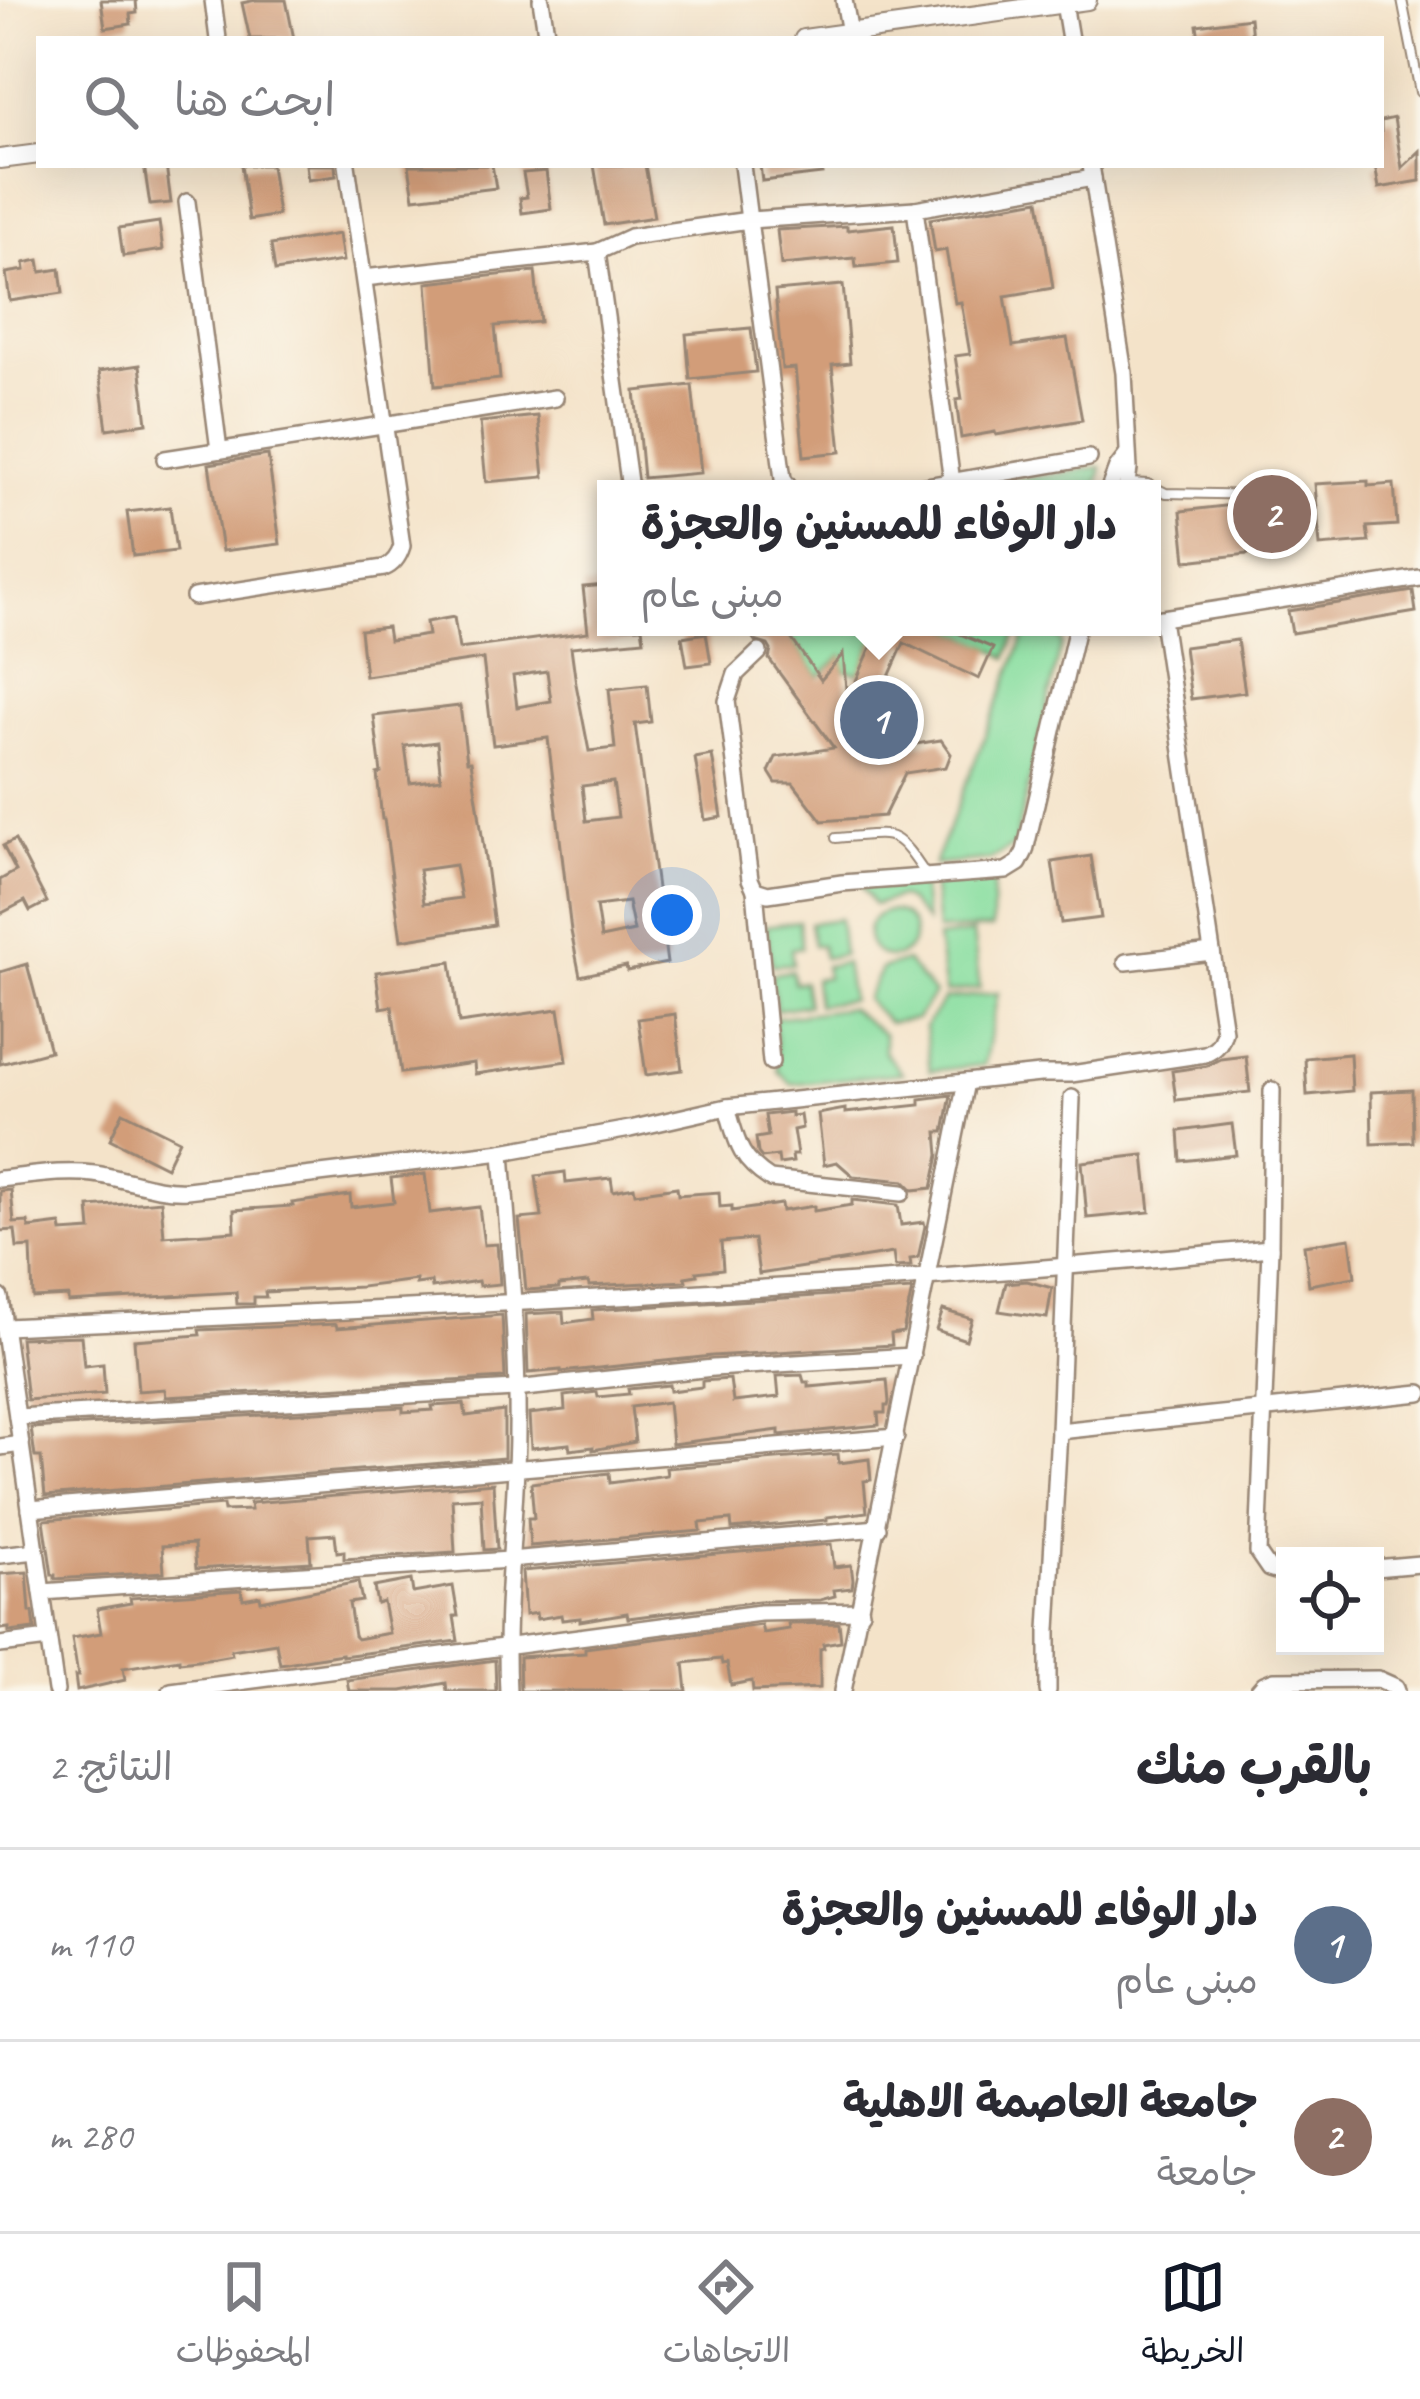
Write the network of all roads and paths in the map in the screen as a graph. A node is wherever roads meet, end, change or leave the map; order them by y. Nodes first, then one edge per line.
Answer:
1 (213, 0) edge
2 (541, 0) edge
3 (844, 0) edge
4 (1087, 0) edge
5 (1402, 0) edge
6 (1064, 3) junction
7 (850, 33) junction
8 (218, 36) edge
9 (547, 36) edge
10 (827, 36) edge
11 (1070, 36) edge
12 (1420, 92) edge
13 (36, 154) edge
14 (0, 159) edge
15 (346, 168) edge
16 (742, 168) edge
17 (1092, 171) edge
18 (188, 202) dead end
19 (915, 209) junction
20 (749, 220) junction
21 (597, 252) junction
22 (364, 278) junction
23 (555, 398) dead end
24 (385, 424) junction
25 (219, 450) junction
26 (1126, 455) junction
27 (1089, 458) dead end
28 (165, 459) dead end
29 (629, 480) edge
30 (784, 480) edge
31 (952, 480) edge
32 (963, 480) edge
33 (1112, 480) edge
34 (1126, 480) edge
35 (1161, 491) edge
36 (1263, 495) dead end
37 (1420, 578) edge
38 (194, 597) dead end
39 (1161, 618) edge
40 (1075, 636) edge
41 (1160, 636) edge
42 (759, 652) dead end
43 (836, 838) dead end
44 (927, 877) junction
45 (755, 890) junction
46 (1212, 952) junction
47 (1126, 962) dead end
48 (771, 1062) dead end
49 (966, 1082) junction
50 (1272, 1090) dead end
51 (1072, 1097) dead end
52 (727, 1107) junction
53 (502, 1152) junction
54 (0, 1179) edge
55 (902, 1193) dead end
56 (1270, 1248) junction
57 (1065, 1268) junction
58 (929, 1275) junction
59 (0, 1297) edge
60 (512, 1304) junction
61 (3, 1336) edge
62 (912, 1356) junction
63 (515, 1389) junction
64 (1420, 1393) edge
65 (1262, 1409) junction
66 (17, 1417) junction
67 (1060, 1431) junction
68 (896, 1437) junction
69 (20, 1444) junction
70 (0, 1447) edge
71 (517, 1467) junction
72 (30, 1509) junction
73 (878, 1528) junction
74 (36, 1551) junction
75 (0, 1555) edge
76 (508, 1560) junction
77 (1420, 1564) edge
78 (1384, 1567) edge
79 (1276, 1571) edge
80 (41, 1592) junction
81 (861, 1611) junction
82 (48, 1639) junction
83 (0, 1645) edge
84 (506, 1648) junction
85 (56, 1691) edge
86 (171, 1691) edge
87 (508, 1691) edge
88 (843, 1691) edge
89 (1048, 1691) edge
90 (1258, 1691) edge
91 (1397, 1691) edge

1 - 8 street
2 - 9 street
3 - 7 street
4 - 6 street
5 - 12 lane
6 - 7 street
6 - 11 street
7 - 10 street
13 - 14 street
15 - 22 street
16 - 20 street
17 - 19 street
17 - 26 street
18 - 25 street
19 - 20 street
19 - 31 street
20 - 21 street
20 - 30 street
21 - 22 street
21 - 29 street
22 - 24 street
23 - 24 street
24 - 25 street
24 - 38 street
25 - 28 street
26 - 33 street
26 - 34 street
27 - 32 street
35 - 36 lane
37 - 39 street
40 - 44 street
41 - 46 street
42 - 45 street
43 - 44 lane
44 - 45 street
45 - 48 street
46 - 47 street
46 - 49 street
49 - 52 street
49 - 58 street
50 - 56 street
51 - 57 street
52 - 53 street
52 - 55 street
53 - 54 street
53 - 60 street
56 - 57 street
56 - 65 street
57 - 58 street
57 - 67 street
58 - 60 street
58 - 62 street
59 - 61 street
60 - 61 street
60 - 63 street
61 - 66 street
62 - 63 street
62 - 68 street
63 - 66 street
63 - 71 street
64 - 65 street
65 - 67 street
65 - 79 street
66 - 69 street
67 - 89 street
68 - 71 street
68 - 73 street
69 - 70 street
69 - 72 street
71 - 72 street
71 - 76 street
72 - 74 street
73 - 76 street
73 - 81 street
74 - 75 street
74 - 80 street
76 - 80 street
76 - 84 street
77 - 78 street
80 - 82 street
81 - 84 street
81 - 88 street
82 - 83 street
82 - 85 street
84 - 86 street
84 - 87 street
90 - 91 street

